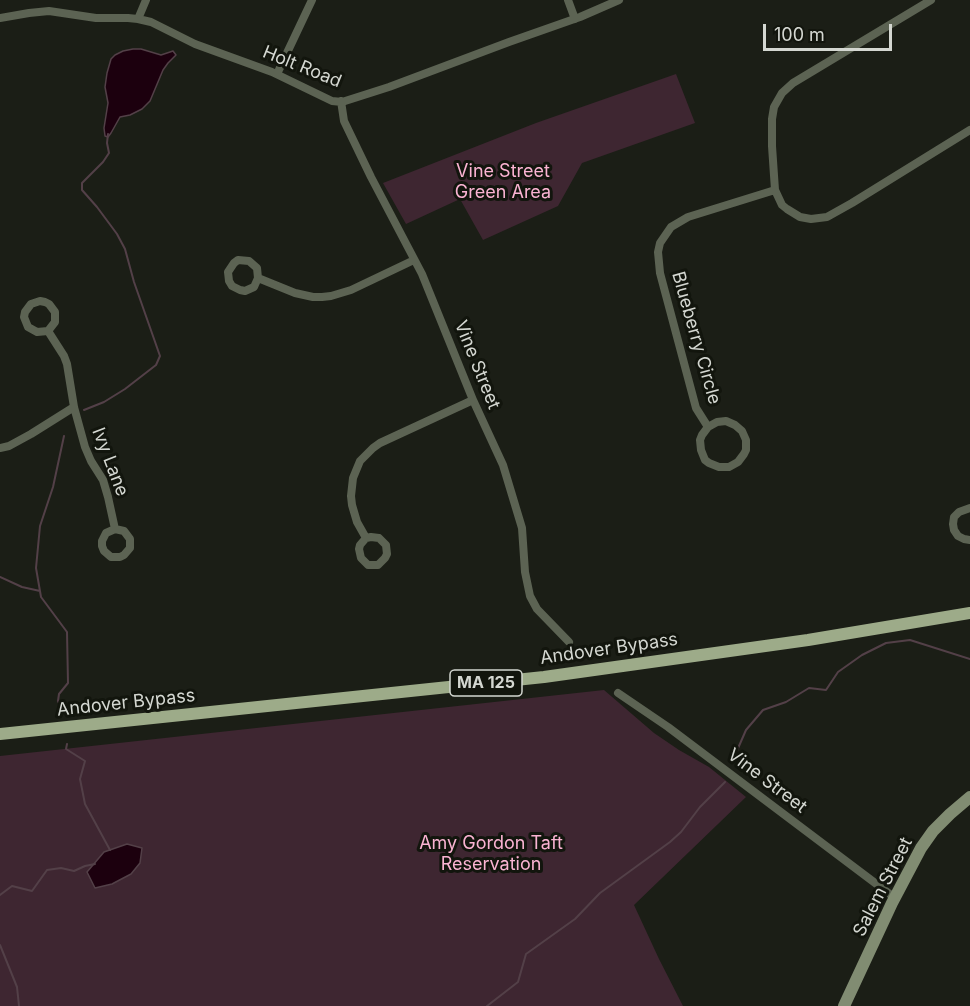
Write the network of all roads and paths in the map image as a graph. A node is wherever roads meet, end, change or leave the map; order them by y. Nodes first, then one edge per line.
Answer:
1 (146, 0) edge
2 (312, 0) edge
3 (568, 0) edge
4 (619, 0) edge
5 (931, 0) edge
6 (0, 18) edge
7 (138, 19) junction
8 (575, 19) junction
9 (277, 74) junction
10 (341, 101) junction
11 (970, 130) edge
12 (775, 190) junction
13 (414, 260) junction
14 (258, 278) dead end
15 (48, 331) dead end
16 (473, 400) junction
17 (74, 407) junction
18 (708, 427) junction
19 (0, 448) edge
20 (970, 508) edge
21 (115, 529) dead end
22 (366, 538) dead end
23 (970, 540) edge
24 (970, 613) edge
25 (569, 642) dead end
26 (618, 693) dead end
27 (0, 734) edge
28 (970, 797) edge
29 (895, 897) junction
30 (844, 1006) edge

1 - 7 street
2 - 9 street
3 - 8 street
4 - 8 street, Holt Road
5 - 12 street
6 - 7 street, Holt Road
7 - 9 street, Holt Road
8 - 10 street, Holt Road
9 - 10 street, Holt Road
10 - 13 street, Vine Street
11 - 12 street
12 - 18 street, Blueberry Circle
13 - 14 street
13 - 16 street, Vine Street
15 - 17 street, Ivy Lane
16 - 22 street
16 - 25 street, Vine Street
17 - 19 street
17 - 21 street, Ivy Lane
18 - 18 street, Blueberry Circle
20 - 23 street
24 - 27 main road, Andover Bypass / MA 125
26 - 29 street, Vine Street
28 - 29 street, Salem Street
29 - 30 street, Salem Street

